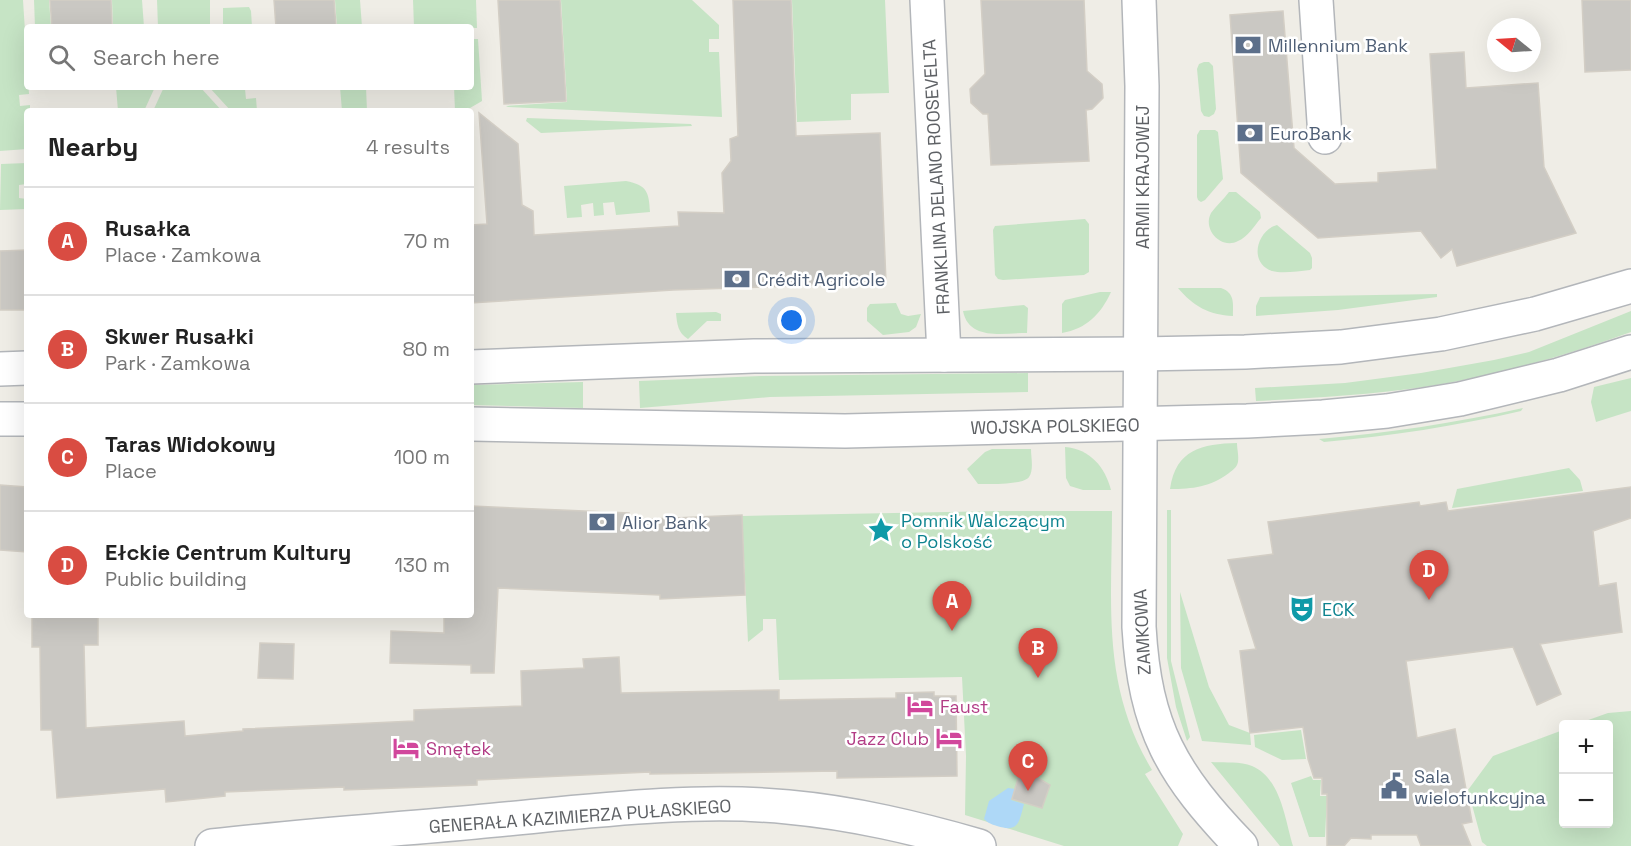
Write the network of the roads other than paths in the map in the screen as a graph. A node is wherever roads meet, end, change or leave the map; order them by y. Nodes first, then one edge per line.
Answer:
1 (927, 0) edge
2 (1139, 0) edge
3 (1316, 0) edge
4 (1325, 137) dead end
5 (1631, 286) edge
6 (1631, 352) edge
7 (1141, 354) junction
8 (944, 355) junction
9 (474, 367) edge
10 (24, 368) edge
11 (0, 369) edge
12 (0, 419) edge
13 (24, 419) edge
14 (474, 424) edge
15 (1141, 424) junction
16 (1235, 844) edge
17 (212, 846) edge
18 (979, 846) edge

1 - 8 street, FRANKLINA DELANO ROOSEVELTA
2 - 7 street, ARMII KRAJOWEJ
3 - 4 street
5 - 7 street
6 - 15 street, WOJSKA POLSKIEGO
7 - 8 street
7 - 15 street, ARMII KRAJOWEJ
8 - 9 street
10 - 11 street
12 - 13 street
14 - 15 street, WOJSKA POLSKIEGO
15 - 16 street, ZAMKOWA
17 - 18 street, GENERAŁA KAZIMIERZA PUŁASKIEGO

